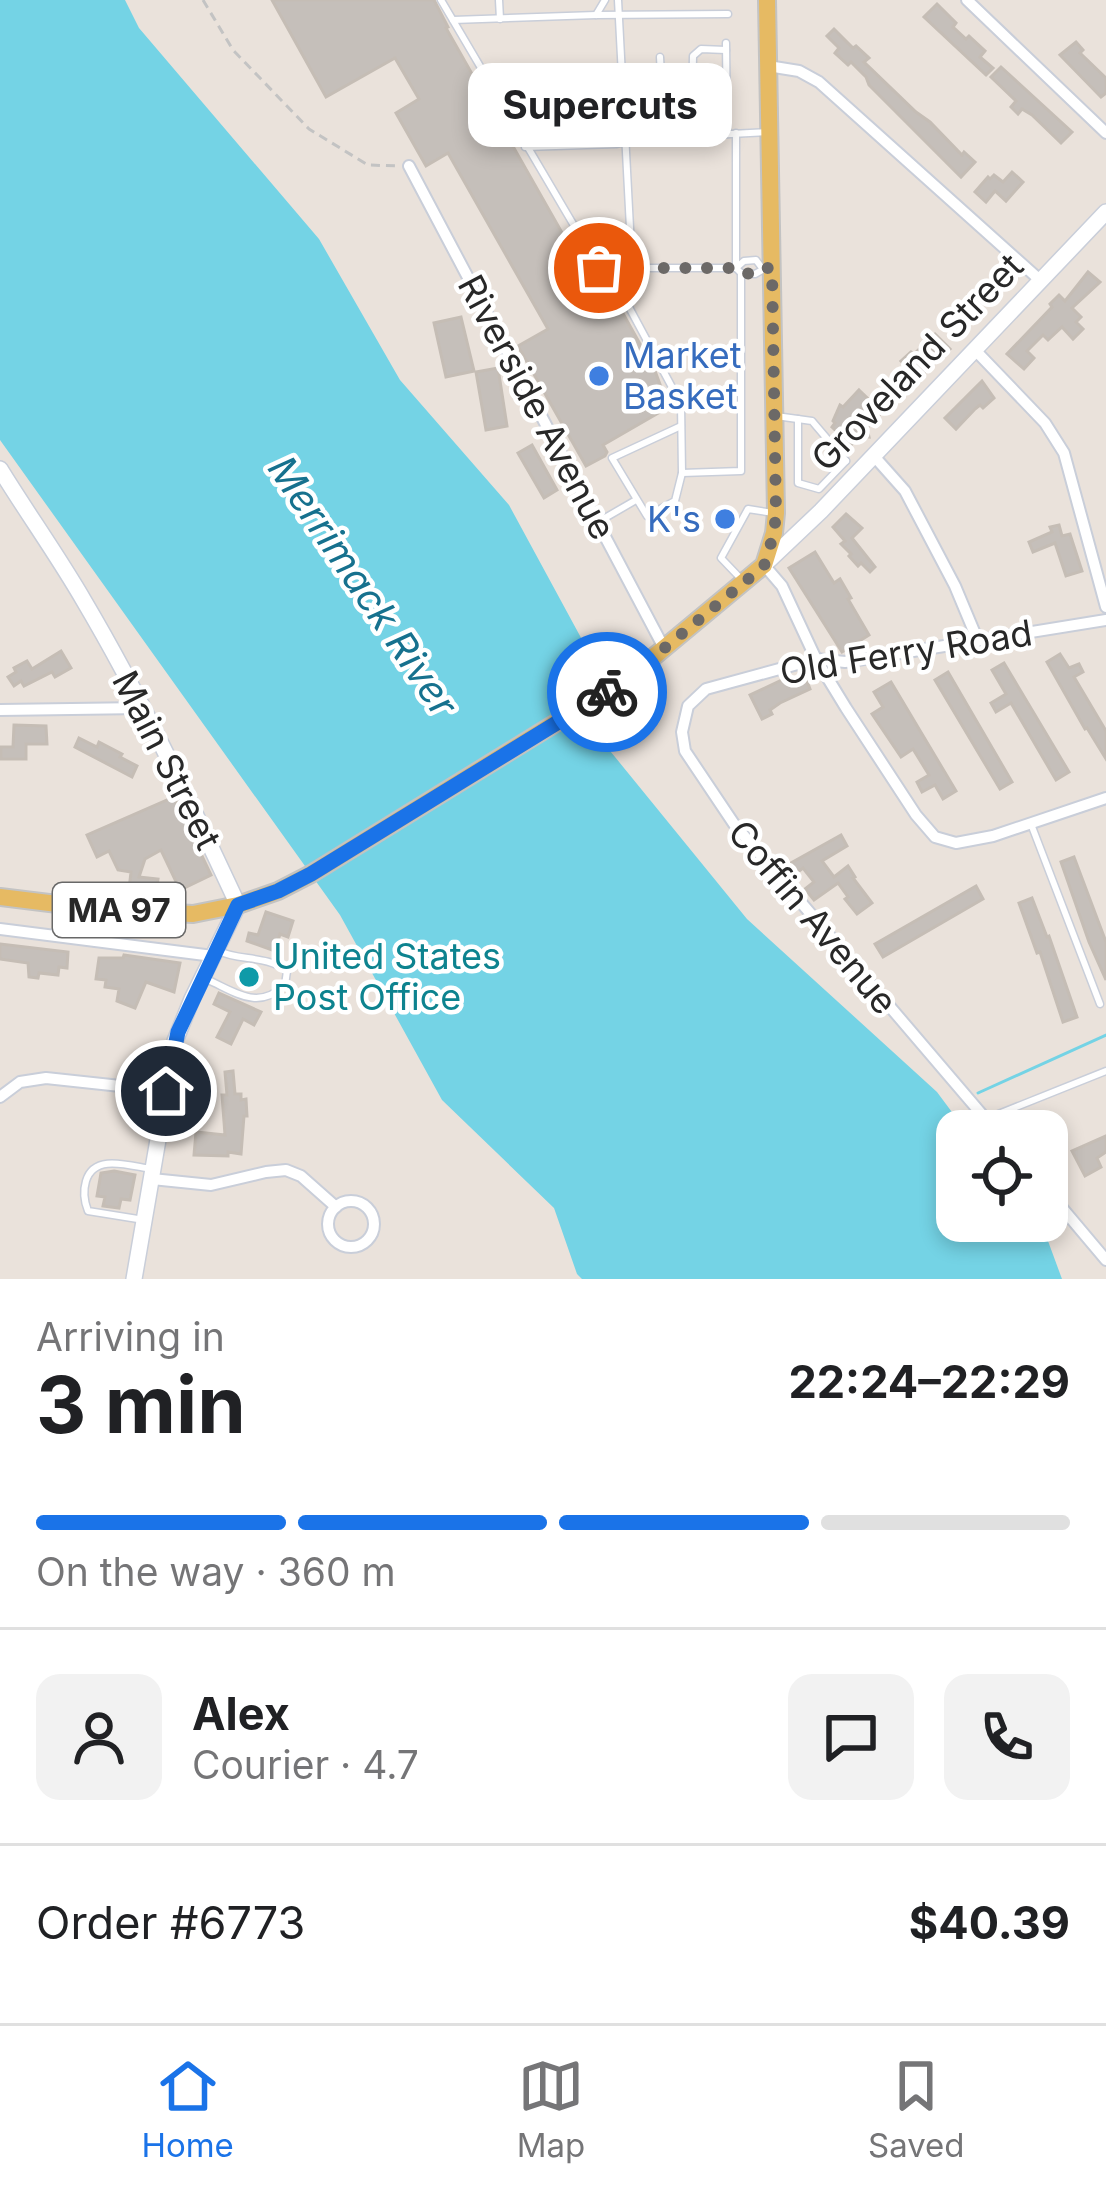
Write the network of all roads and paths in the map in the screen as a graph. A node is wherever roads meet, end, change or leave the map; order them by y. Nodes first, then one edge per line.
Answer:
1 (203, 0) edge
2 (441, 0) edge
3 (499, 0) edge
4 (605, 0) edge
5 (618, 0) edge
6 (767, 0) edge
7 (967, 0) edge
8 (728, 14) dead end
9 (596, 15) junction
10 (619, 15) junction
11 (500, 19) junction
12 (453, 20) junction
13 (660, 57) dead end
14 (768, 66) junction
15 (769, 132) junction
16 (1106, 133) edge
17 (731, 134) junction
18 (626, 142) junction
19 (526, 148) junction
20 (409, 166) joint
21 (1106, 212) edge
22 (632, 266) junction
23 (608, 268) junction
24 (767, 268) junction
25 (738, 271) junction
26 (1041, 281) junction
27 (975, 350) junction
28 (774, 416) junction
29 (798, 419) junction
30 (681, 426) junction
31 (874, 455) junction
32 (851, 467) junction
33 (0, 470) edge
34 (682, 473) junction
35 (637, 500) junction
36 (776, 513) junction
37 (598, 522) junction
38 (764, 566) junction
39 (743, 582) junction
40 (1106, 607) edge
41 (1106, 620) edge
42 (978, 641) junction
43 (664, 649) junction
44 (816, 659) junction
45 (706, 689) joint
46 (142, 708) junction
47 (0, 710) edge
48 (1106, 798) edge
49 (1031, 824) junction
50 (0, 897) edge
51 (238, 905) junction
52 (98, 909) junction
53 (0, 929) edge
54 (96, 941) junction
55 (215, 953) junction
56 (203, 977) junction
57 (1100, 1004) dead end
58 (1106, 1071) edge
59 (166, 1091) junction
60 (0, 1097) edge
61 (978, 1110) edge
62 (1008, 1110) edge
63 (153, 1174) junction
64 (336, 1207) junction
65 (1068, 1215) edge
66 (145, 1220) junction
67 (1106, 1260) edge
68 (134, 1279) edge

1 - 20 path
2 - 12 lane
3 - 11 lane
4 - 9 lane
5 - 10 lane
6 - 14 main road
7 - 16 street
8 - 10 lane
9 - 10 lane
9 - 11 lane
10 - 18 lane
11 - 12 lane
12 - 19 lane
13 - 17 lane
14 - 15 main road
14 - 26 street
15 - 17 lane
15 - 24 main road
17 - 18 lane
17 - 25 lane
18 - 19 lane
18 - 22 lane
19 - 23 lane
20 - 37 street, Riverside Avenue
21 - 26 main road, Groveland Street
22 - 23 lane
22 - 25 lane
23 - 30 lane
24 - 25 lane
24 - 28 main road
25 - 34 lane
26 - 27 main road, Groveland Street
27 - 31 main road, Groveland Street
27 - 40 street
28 - 29 lane
28 - 36 main road
29 - 32 lane
29 - 32 lane
30 - 34 lane
30 - 35 lane
31 - 32 main road, Groveland Street
31 - 42 street
32 - 38 main road, Groveland Street
33 - 46 main road, Main Street
34 - 35 lane
35 - 37 lane
36 - 38 main road
36 - 39 lane
37 - 43 street, Riverside Avenue
38 - 39 main road, Groveland Street / MA 97
38 - 44 street
39 - 43 main road, Groveland Street / MA 97
41 - 42 street, Old Ferry Road
42 - 44 street, Old Ferry Road
43 - 51 main road, MA 97
44 - 45 street, Old Ferry Road
44 - 49 street
45 - 61 street, Coffin Avenue
46 - 47 street
46 - 51 main road, Main Street
48 - 49 street
49 - 57 lane
50 - 52 main road, MA 97
51 - 52 main road, MA 97
51 - 55 main road
52 - 54 street
53 - 54 street
54 - 55 street
55 - 56 main road
55 - 56 lane
56 - 59 main road
58 - 62 lane
59 - 60 street
59 - 63 main road
63 - 64 street
63 - 66 main road
63 - 66 lane
64 - 64 street
65 - 67 street
66 - 68 main road

